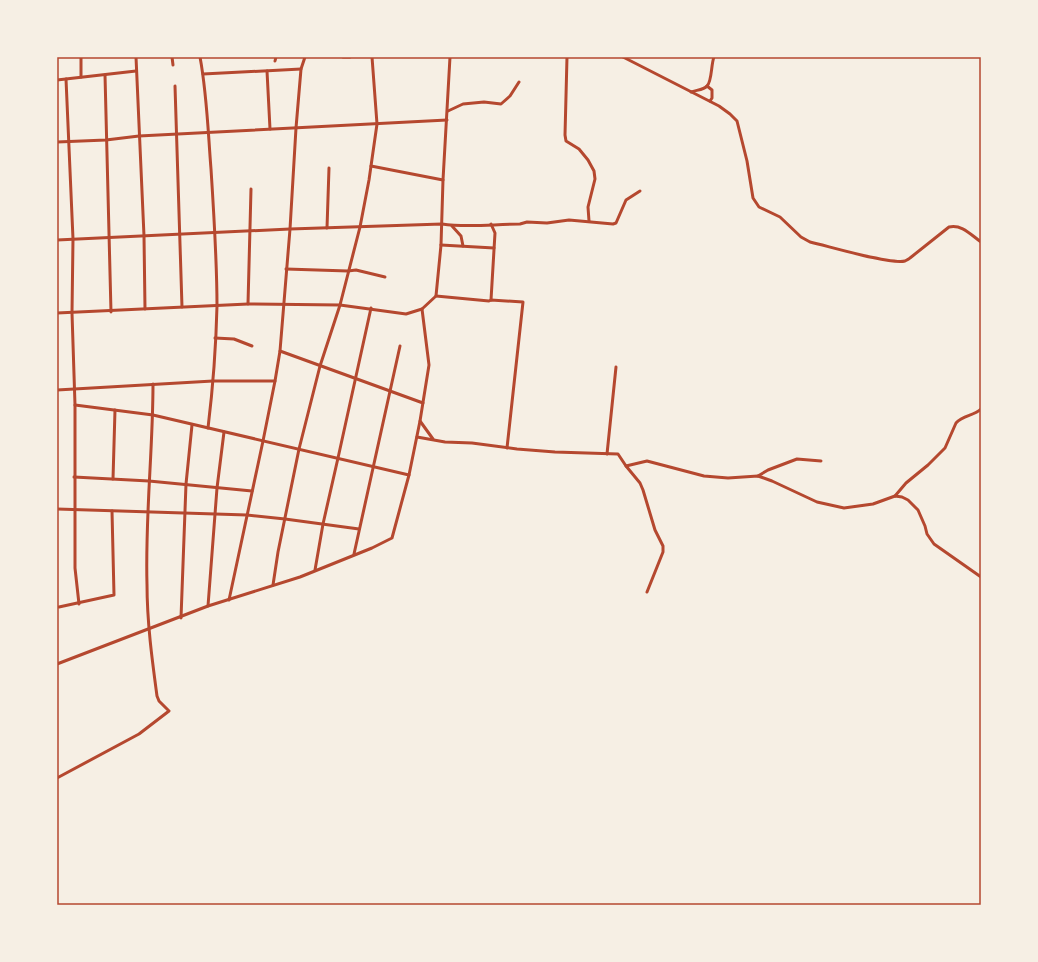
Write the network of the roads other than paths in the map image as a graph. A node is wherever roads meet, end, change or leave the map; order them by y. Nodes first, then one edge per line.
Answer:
1 (81, 57) edge
2 (136, 57) edge
3 (172, 57) edge
4 (200, 57) edge
5 (276, 57) edge
6 (305, 57) edge
7 (343, 57) edge
8 (350, 57) edge
9 (372, 57) edge
10 (450, 57) edge
11 (567, 57) edge
12 (623, 57) edge
13 (714, 57) edge
14 (276, 61) dead end
15 (173, 65) dead end
16 (301, 69) junction
17 (136, 71) junction
18 (267, 71) junction
19 (203, 74) junction
20 (105, 75) junction
21 (81, 77) junction
22 (66, 79) junction
23 (57, 80) edge
24 (519, 82) dead end
25 (175, 86) dead end
26 (708, 86) junction
27 (692, 92) junction
28 (710, 101) junction
29 (448, 111) junction
30 (447, 120) junction
31 (377, 124) junction
32 (296, 128) junction
33 (270, 130) junction
34 (208, 132) junction
35 (176, 134) junction
36 (139, 136) junction
37 (106, 140) junction
38 (57, 142) edge
39 (70, 142) junction
40 (371, 166) junction
41 (329, 168) dead end
42 (443, 180) junction
43 (251, 189) dead end
44 (640, 191) dead end
45 (589, 221) junction
46 (442, 224) junction
47 (491, 224) junction
48 (452, 226) junction
49 (360, 227) junction
50 (327, 228) junction
51 (290, 229) junction
52 (250, 231) junction
53 (215, 232) junction
54 (180, 234) junction
55 (144, 236) junction
56 (108, 237) junction
57 (73, 238) junction
58 (57, 240) edge
59 (981, 242) edge
60 (441, 245) junction
61 (463, 246) junction
62 (494, 248) junction
63 (286, 269) junction
64 (348, 271) junction
65 (385, 277) dead end
66 (436, 296) junction
67 (491, 300) junction
68 (248, 304) junction
69 (283, 304) junction
70 (340, 305) junction
71 (217, 306) junction
72 (182, 307) junction
73 (371, 308) junction
74 (145, 309) junction
75 (422, 309) junction
76 (111, 312) junction
77 (57, 313) edge
78 (72, 313) junction
79 (215, 338) junction
80 (252, 346) dead end
81 (400, 346) dead end
82 (280, 351) junction
83 (320, 366) junction
84 (616, 367) dead end
85 (355, 378) junction
86 (213, 380) junction
87 (275, 381) junction
88 (153, 384) junction
89 (74, 389) junction
90 (57, 390) edge
91 (390, 391) junction
92 (423, 403) junction
93 (75, 405) junction
94 (981, 409) edge
95 (115, 410) junction
96 (153, 415) junction
97 (420, 421) junction
98 (192, 425) junction
99 (208, 428) junction
100 (224, 432) junction
101 (417, 437) junction
102 (433, 439) junction
103 (263, 441) junction
104 (508, 448) junction
105 (299, 449) junction
106 (607, 454) junction
107 (338, 458) junction
108 (821, 461) dead end
109 (626, 466) junction
110 (373, 467) junction
111 (409, 475) junction
112 (758, 476) junction
113 (74, 478) junction
114 (113, 479) junction
115 (149, 481) junction
116 (186, 484) junction
117 (217, 488) junction
118 (252, 492) junction
119 (895, 496) junction
120 (57, 509) edge
121 (74, 510) junction
122 (112, 511) junction
123 (148, 512) junction
124 (185, 512) junction
125 (215, 514) junction
126 (247, 515) junction
127 (285, 519) junction
128 (323, 524) junction
129 (359, 529) junction
130 (354, 554) junction
131 (315, 570) junction
132 (981, 577) edge
133 (273, 585) junction
134 (646, 592) dead end
135 (229, 600) junction
136 (79, 604) junction
137 (208, 606) junction
138 (59, 607) dead end
139 (181, 618) junction
140 (149, 629) junction
141 (57, 664) edge
142 (57, 778) edge

1 - 21 street
2 - 17 street
3 - 15 street
4 - 19 street
5 - 14 street
6 - 16 street
7 - 8 street
9 - 31 street
10 - 29 street
11 - 45 street
12 - 27 street
13 - 26 street
16 - 18 street
16 - 32 street
17 - 20 street
17 - 36 street
18 - 19 street
18 - 33 street
19 - 34 street
20 - 21 street
20 - 37 street
21 - 22 street
22 - 23 street
22 - 39 street
24 - 29 street
25 - 35 street
26 - 27 street
26 - 28 street
27 - 28 street
28 - 59 street
29 - 30 street
30 - 31 street
30 - 42 street
31 - 32 street
31 - 40 street
32 - 33 street
32 - 51 street
33 - 34 street
34 - 35 street
34 - 53 street
35 - 36 street
35 - 54 street
36 - 37 street
36 - 55 street
37 - 39 street
37 - 56 street
38 - 39 street
39 - 57 street
40 - 42 street
40 - 49 street
41 - 50 street
42 - 46 street
43 - 52 street
44 - 45 street
45 - 47 street
46 - 48 street
46 - 49 street
46 - 60 street
47 - 48 street
47 - 62 street
48 - 61 street
49 - 50 street
49 - 64 street
50 - 51 street
51 - 52 street
51 - 63 street
52 - 53 street
52 - 68 street
53 - 54 street
53 - 71 street
54 - 55 street
54 - 72 street
55 - 56 street
55 - 74 street
56 - 57 street
56 - 76 street
57 - 58 street
57 - 78 street
60 - 61 street
60 - 66 street
61 - 62 street
62 - 67 street
63 - 64 street
63 - 69 street
64 - 65 street
64 - 70 street
66 - 67 street
66 - 75 street
67 - 104 street
68 - 69 street
68 - 71 street
69 - 70 street
69 - 82 street
70 - 73 street
70 - 83 street
71 - 72 street
71 - 79 street
72 - 74 street
73 - 75 street
73 - 85 street
74 - 76 street
75 - 92 street
76 - 78 street
77 - 78 street
78 - 89 street
79 - 80 street
79 - 86 street
81 - 91 street
82 - 83 street
82 - 87 street
83 - 85 street
83 - 105 street
84 - 106 street
85 - 91 street
85 - 107 street
86 - 87 street
86 - 88 street
86 - 99 street
87 - 103 street
88 - 89 street
88 - 96 street
89 - 90 street
89 - 93 street
91 - 92 street
91 - 110 street
92 - 97 street
93 - 95 street
93 - 113 street
94 - 119 street
95 - 96 street
95 - 114 street
96 - 98 street
96 - 115 street
97 - 101 street
97 - 102 street
98 - 99 street
98 - 116 street
99 - 100 street
100 - 103 street
100 - 117 street
101 - 102 street
101 - 111 street
102 - 104 street
103 - 105 street
103 - 118 street
104 - 106 street
105 - 107 street
105 - 127 street
106 - 109 street
107 - 110 street
107 - 128 street
108 - 112 street
109 - 112 street
109 - 134 street
110 - 111 street
110 - 129 street
111 - 130 street
112 - 119 street
113 - 114 street
113 - 121 street
114 - 115 street
115 - 116 street
115 - 123 street
116 - 117 street
116 - 124 street
117 - 118 street
117 - 125 street
118 - 126 street
119 - 132 street
120 - 121 street
121 - 122 street
121 - 136 street
122 - 123 street
122 - 136 street
123 - 124 street
123 - 140 street
124 - 125 street
124 - 139 street
125 - 126 street
125 - 137 street
126 - 127 street
126 - 135 street
127 - 128 street
127 - 133 street
128 - 129 street
128 - 131 street
129 - 130 street
130 - 131 street
131 - 133 street
133 - 135 street
135 - 137 street
136 - 138 street
137 - 139 street
139 - 140 street
140 - 141 street
140 - 142 street

